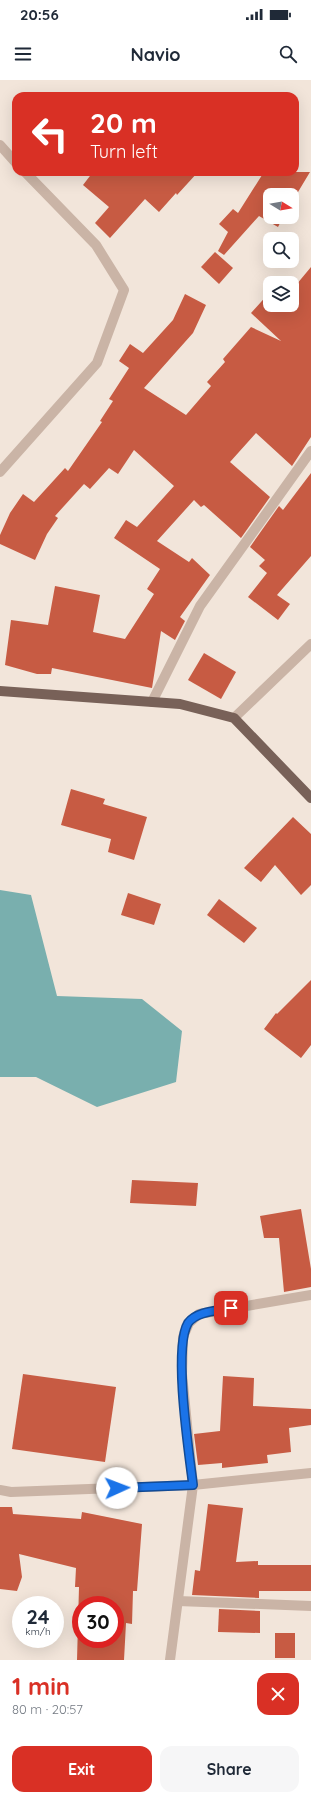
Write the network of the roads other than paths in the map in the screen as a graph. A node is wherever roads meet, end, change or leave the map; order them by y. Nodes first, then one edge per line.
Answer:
1 (0, 145) edge
2 (12, 158) edge
3 (29, 176) edge
4 (311, 450) edge
5 (0, 472) edge
6 (311, 644) edge
7 (0, 691) edge
8 (152, 702) junction
9 (234, 718) junction
10 (311, 798) edge
11 (311, 1295) edge
12 (311, 1472) edge
13 (193, 1485) junction
14 (0, 1490) edge
15 (178, 1601) junction
16 (311, 1606) edge
17 (170, 1660) edge

1 - 2 street
3 - 5 street
4 - 8 street
6 - 9 street
7 - 8 main road
8 - 9 main road
9 - 10 main road
11 - 13 street
12 - 13 street
13 - 14 street
13 - 15 street
15 - 16 street
15 - 17 street

